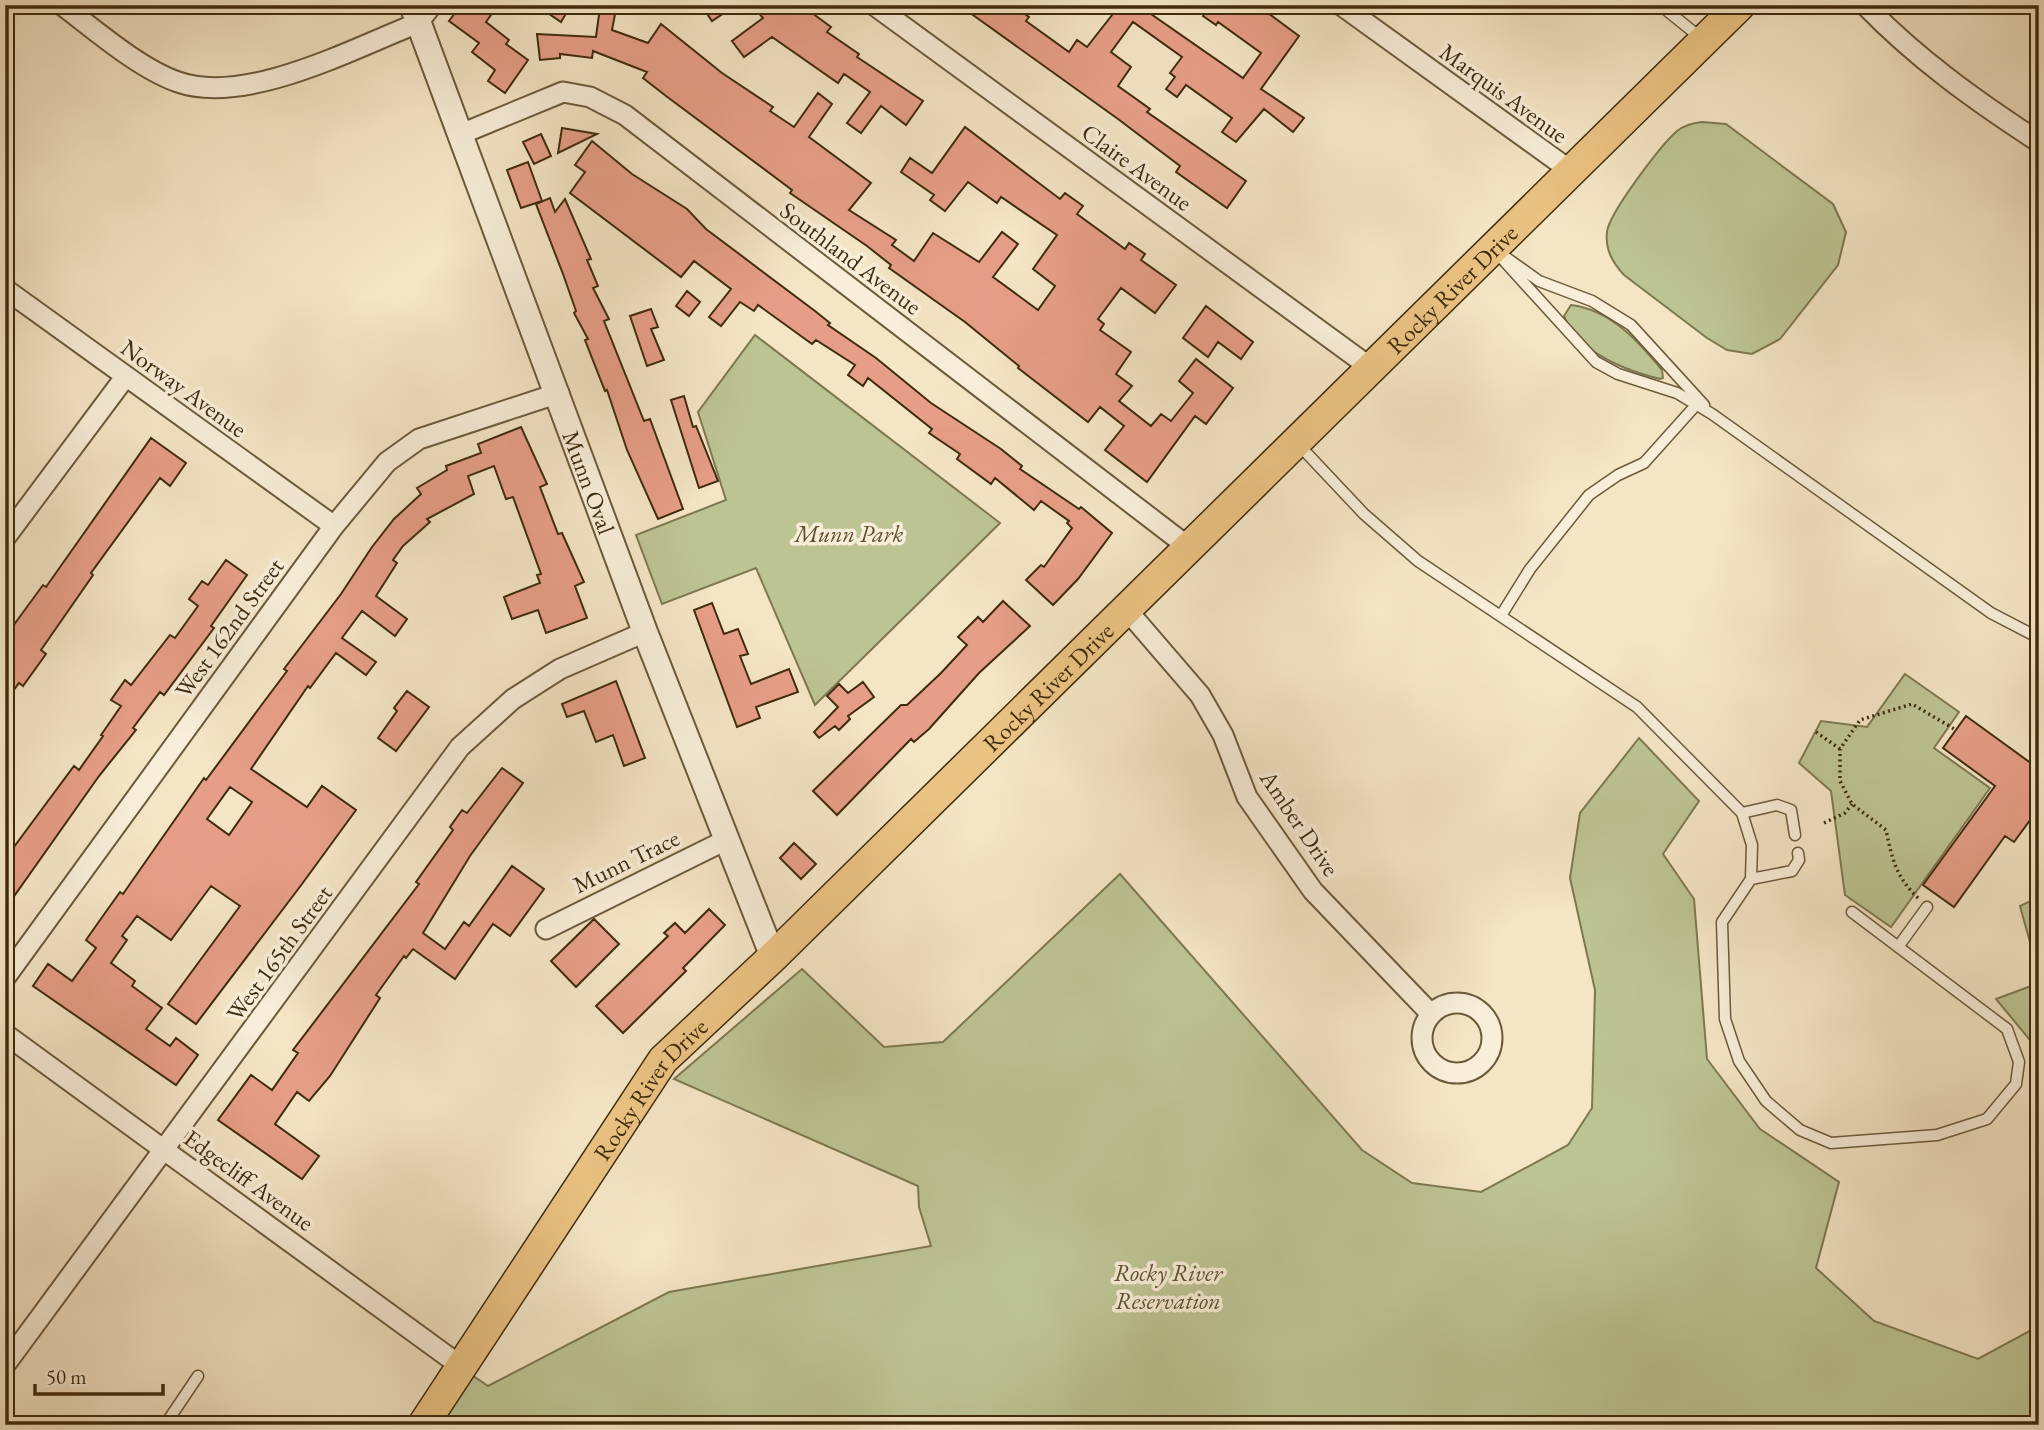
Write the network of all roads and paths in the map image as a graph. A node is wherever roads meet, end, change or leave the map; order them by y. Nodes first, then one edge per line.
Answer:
1 (62, 5) edge
2 (874, 5) edge
3 (1341, 5) edge
4 (1660, 5) edge
5 (1740, 5) edge
6 (1864, 5) edge
7 (421, 11) edge
8 (1705, 40) junction
9 (461, 134) junction
10 (2039, 142) edge
11 (1570, 171) junction
12 (1492, 248) junction
13 (5, 289) edge
14 (1371, 368) junction
15 (126, 376) junction
16 (559, 393) junction
17 (1696, 405) junction
18 (1712, 414) junction
19 (1295, 442) junction
20 (334, 526) junction
21 (5, 538) edge
22 (1187, 546) junction
23 (1126, 609) junction
24 (1502, 614) junction
25 (646, 632) junction
26 (2039, 638) edge
27 (1956, 730) dead end
28 (1816, 732) dead end
29 (1840, 749) junction
30 (1852, 804) junction
31 (1742, 813) junction
32 (1824, 823) dead end
33 (1795, 835) dead end
34 (728, 839) junction
35 (1798, 853) dead end
36 (1751, 879) junction
37 (1927, 907) joint
38 (1852, 912) dead end
39 (546, 929) dead end
40 (1898, 947) junction
41 (773, 957) junction
42 (5, 978) edge
43 (1431, 1014) dead end
44 (5, 1034) edge
45 (166, 1149) junction
46 (5, 1365) edge
47 (462, 1367) junction
48 (198, 1376) dead end
49 (165, 1425) edge
50 (423, 1425) edge

1 - 7 street
2 - 14 street, Claire Avenue
3 - 11 street, Marquis Avenue
4 - 8 lane
5 - 8 main road, Rocky River Drive
6 - 10 street
7 - 9 street, Munn Oval
8 - 11 main road, Rocky River Drive
9 - 16 street, Munn Oval
9 - 22 street, Southland Avenue
11 - 12 main road, Rocky River Drive
12 - 14 main road, Rocky River Drive
12 - 17 lane
12 - 18 lane
13 - 15 street, Norway Avenue
14 - 19 main road, Rocky River Drive
15 - 20 street, Norway Avenue
15 - 21 street
16 - 20 street, West 162nd Street
16 - 25 street, Munn Oval
17 - 18 lane
17 - 24 lane
18 - 26 lane
19 - 22 main road, Rocky River Drive
19 - 24 lane
20 - 42 street, West 162nd Street
22 - 23 main road, Rocky River Drive
23 - 41 main road, Rocky River Drive
23 - 43 street, Amber Drive
24 - 31 lane
25 - 34 street, Munn Oval
25 - 45 street, West 165th Street
27 - 29 path
28 - 29 path
29 - 30 path
30 - 32 path
30 - 37 path
31 - 33 lane
31 - 36 lane
34 - 39 street, Munn Trace
34 - 41 street, Munn Oval
35 - 36 lane
36 - 40 lane
37 - 40 lane
38 - 40 lane
41 - 47 main road, Rocky River Drive
44 - 45 street, Edgecliff Avenue
45 - 46 street, West 165th Street
45 - 47 street, Edgecliff Avenue
47 - 50 main road, Rocky River Drive
48 - 49 lane

